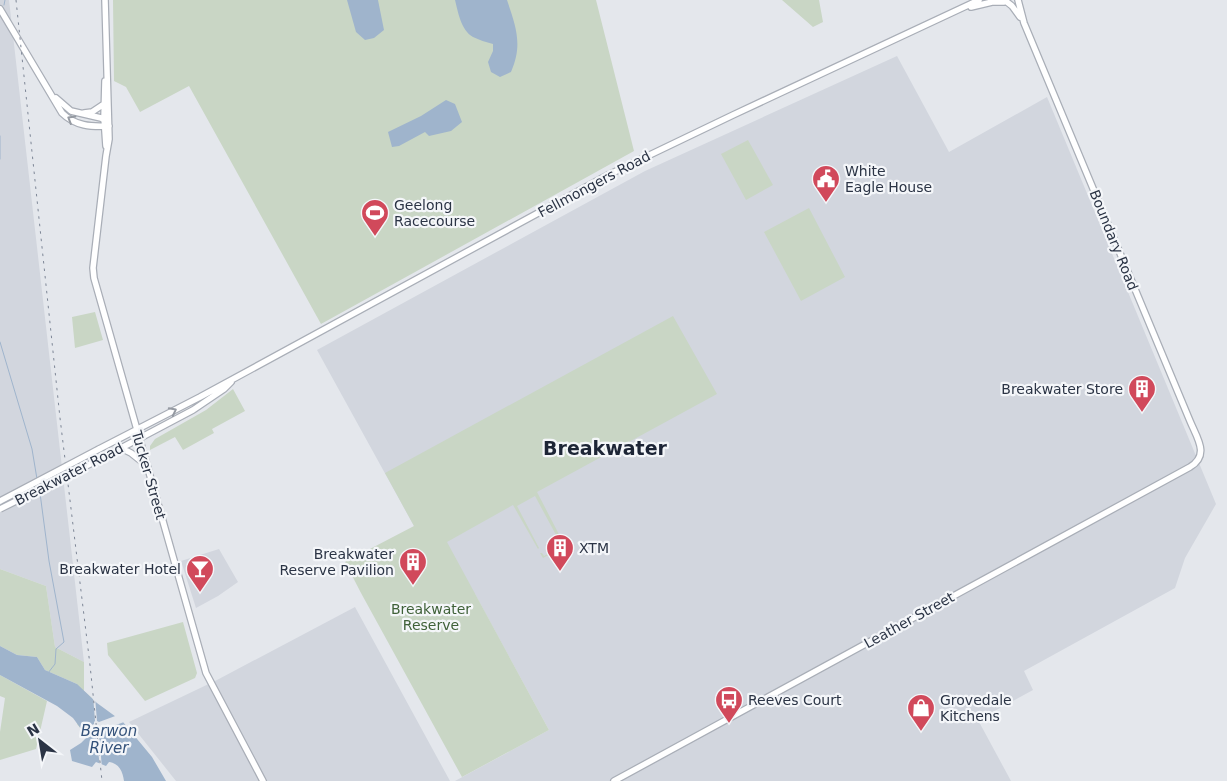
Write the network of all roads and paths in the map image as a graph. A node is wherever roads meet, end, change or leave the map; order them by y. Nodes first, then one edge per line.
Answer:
1 (106, 0) edge
2 (979, 0) edge
3 (1017, 0) edge
4 (1003, 1) edge
5 (0, 9) edge
6 (962, 9) junction
7 (1024, 23) junction
8 (107, 91) junction
9 (51, 92) junction
10 (104, 104) junction
11 (74, 112) junction
12 (107, 128) junction
13 (236, 378) junction
14 (136, 430) junction
15 (139, 439) junction
16 (121, 448) junction
17 (1201, 457) joint
18 (146, 465) junction
19 (0, 502) edge
20 (0, 509) edge
21 (263, 781) edge
22 (614, 781) edge

1 - 8 street, Tucker Street
2 - 6 street, Fellmongers Road
3 - 4 street, Fellmongers Road
3 - 7 street, Boundary Road
4 - 6 street, Fellmongers Road
4 - 7 street, Boundary Road
5 - 9 street
6 - 13 street, Fellmongers Road
7 - 17 street, Boundary Road
8 - 10 street, Tucker Street
8 - 12 street
9 - 11 street
12 -> 9 street
10 - 11 street
10 - 12 street, Tucker Street
11 - 12 street
12 - 14 street, Tucker Street
14 -> 13 street, Fellmongers Road
13 - 15 street, Fellmongers Road
14 - 15 street, Tucker Street
14 - 19 street, Breakwater Road, bridge
15 - 16 street, Breakwater Road
15 - 18 street, Tucker Street
16 - 18 street
16 - 20 street, Breakwater Road, bridge
17 - 22 street, Leather Street
18 - 21 street, Tucker Street

